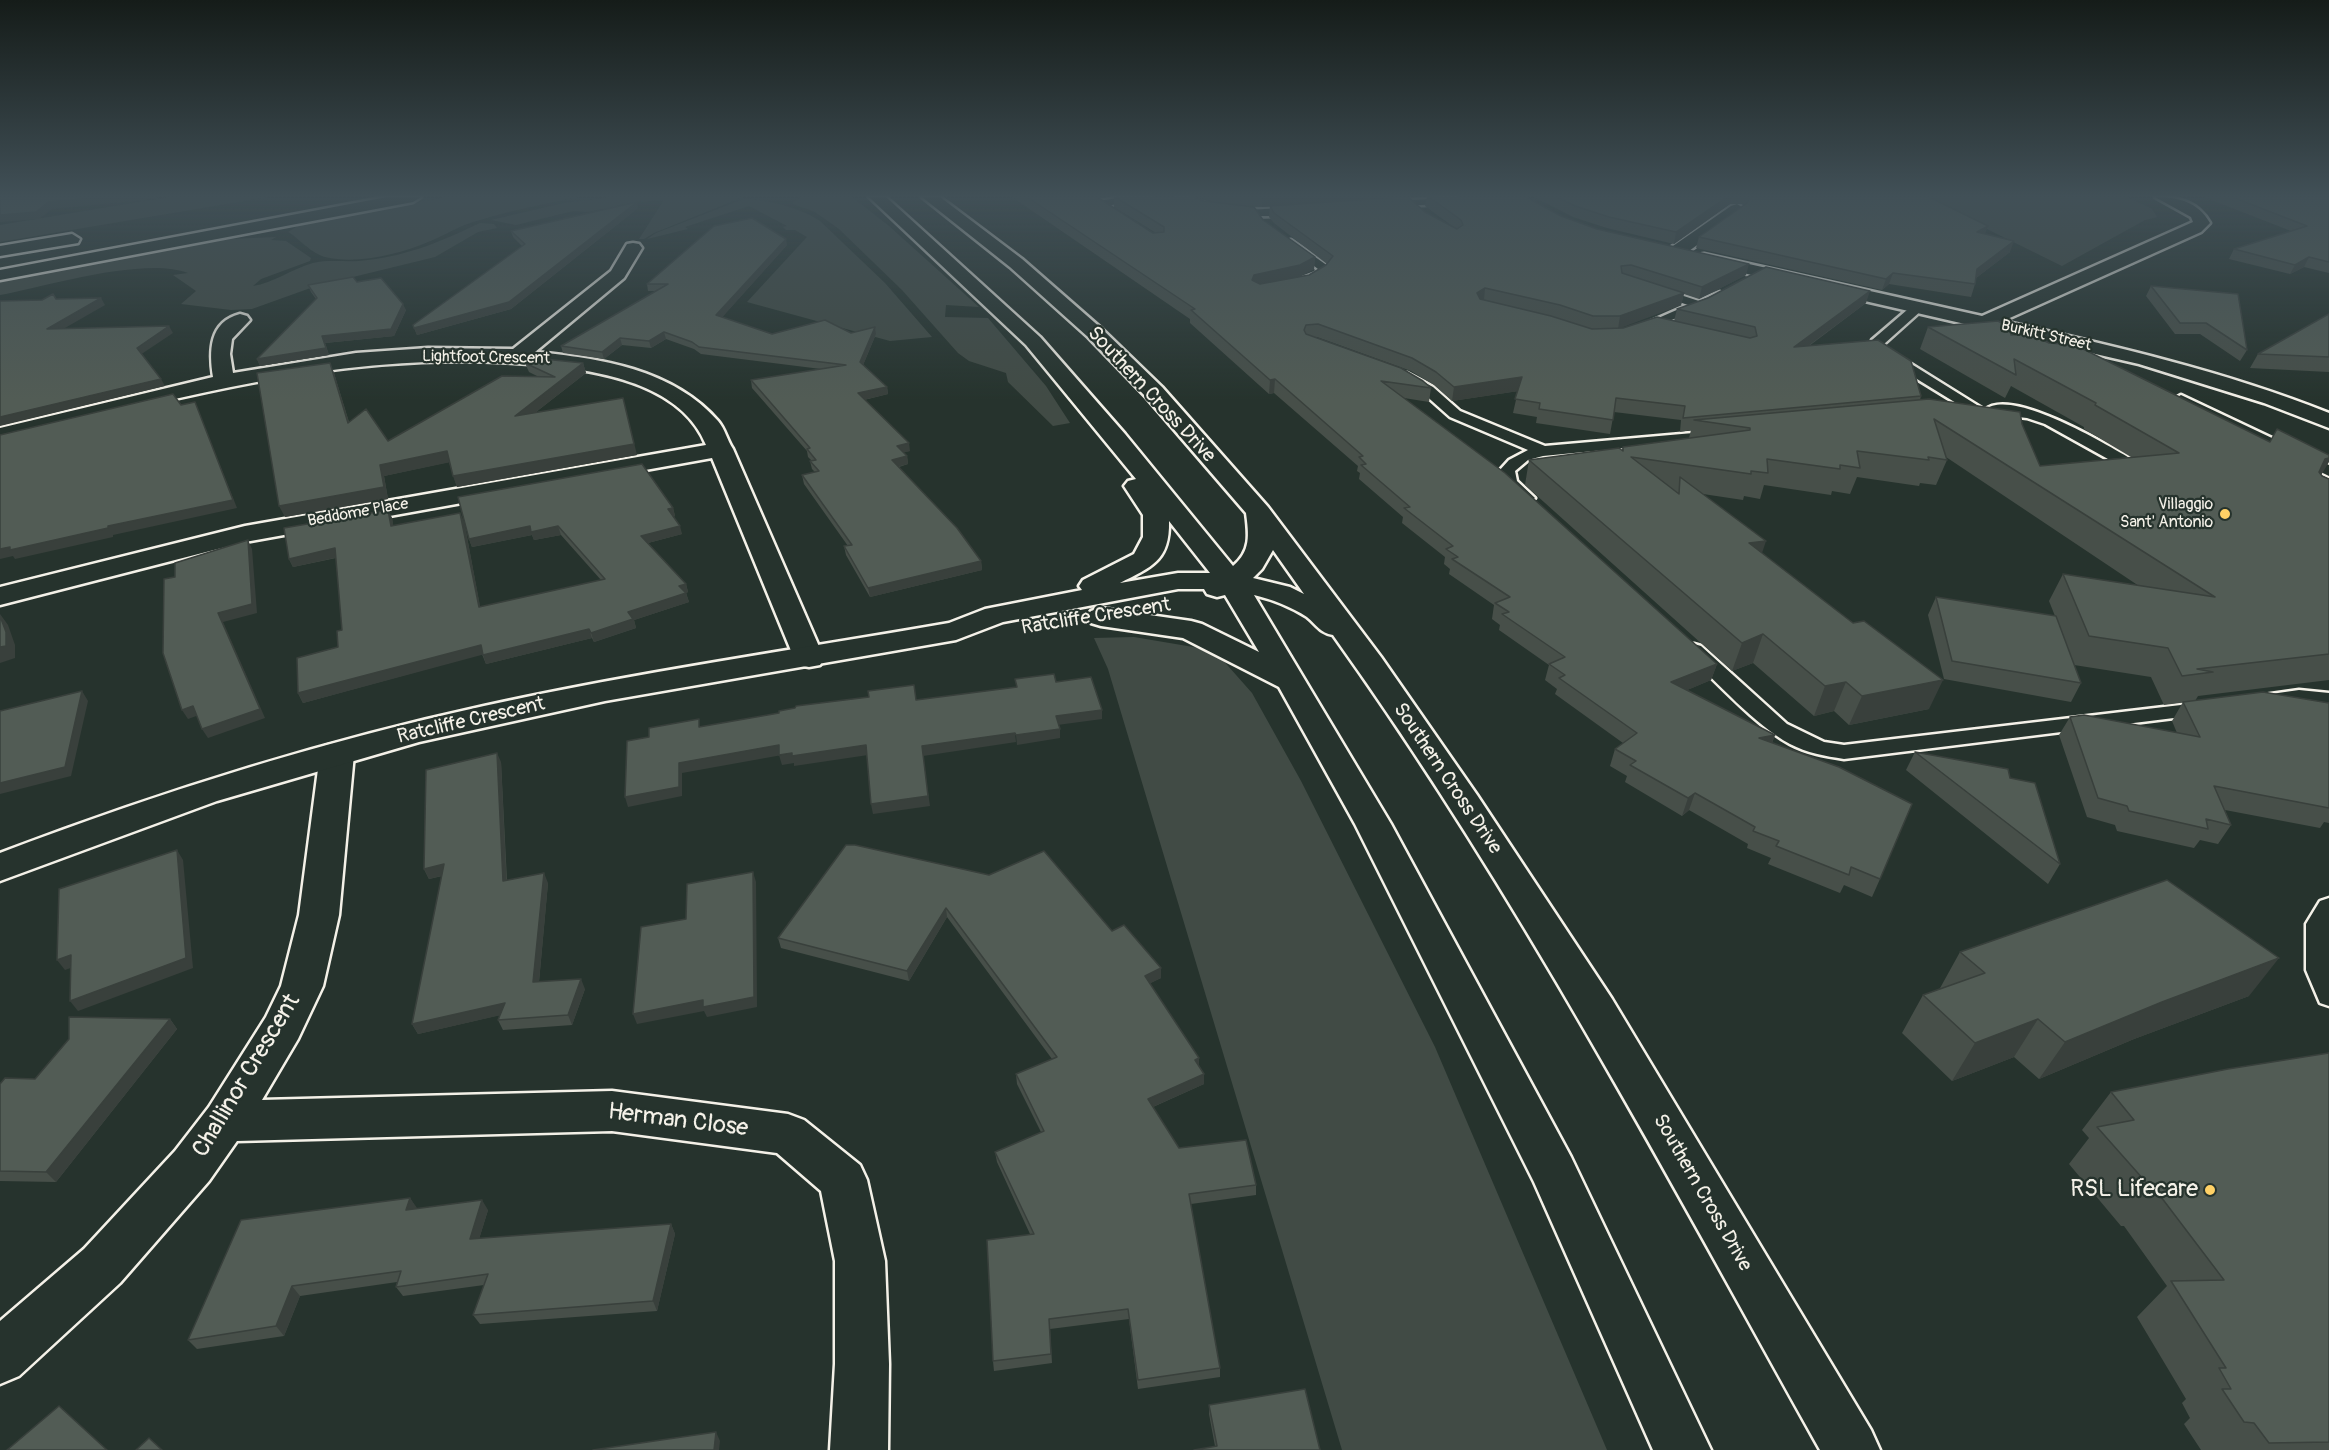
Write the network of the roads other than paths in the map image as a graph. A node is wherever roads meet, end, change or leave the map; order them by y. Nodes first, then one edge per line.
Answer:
1 (55, 265) edge
2 (623, 265) edge
3 (952, 265) edge
4 (1018, 265) edge
5 (1320, 265) edge
6 (1732, 265) edge
7 (2114, 265) edge
8 (1764, 272) junction
9 (0, 275) edge
10 (1745, 281) edge
11 (1289, 284) edge
12 (1646, 288) edge
13 (1731, 291) edge
14 (1700, 305) junction
15 (1918, 307) junction
16 (240, 321) dead end
17 (1985, 322) junction
18 (1676, 328) edge
19 (519, 356) junction
20 (1394, 372) edge
21 (224, 381) junction
22 (2166, 394) edge
23 (2329, 405) edge
24 (2304, 410) junction
25 (1979, 411) junction
26 (1950, 414) edge
27 (2329, 421) edge
28 (1733, 433) edge
29 (0, 435) edge
30 (1117, 440) junction
31 (721, 449) junction
32 (1543, 451) junction
33 (2329, 471) edge
34 (2145, 474) edge
35 (1259, 512) junction
36 (1544, 514) edge
37 (1231, 581) junction
38 (0, 596) edge
39 (1068, 600) junction
40 (1101, 618) junction
41 (956, 631) junction
42 (1679, 637) edge
43 (809, 658) junction
44 (1370, 664) junction
45 (1292, 681) junction
46 (2329, 699) edge
47 (2250, 702) edge
48 (2227, 705) edge
49 (337, 754) junction
50 (0, 868) edge
51 (2329, 907) edge
52 (2329, 996) edge
53 (225, 1121) junction
54 (0, 1357) edge
55 (859, 1450) edge
56 (1682, 1450) edge
57 (1851, 1450) edge

1 - 9 street
2 - 19 street
3 - 30 street
4 - 35 street, Southern Cross Drive
5 - 11 lane
6 - 8 street, Burkitt Street
7 - 17 street
8 - 10 lane
8 - 15 street, Burkitt Street
12 - 14 lane
13 - 14 lane
14 - 18 lane
15 - 17 street, Burkitt Street
15 - 25 lane
16 - 21 street
17 - 24 street, Burkitt Street
19 - 21 street, Lightfoot Crescent
19 - 31 street, Lightfoot Crescent
20 - 32 lane
21 - 29 street, Lightfoot Crescent
22 - 33 lane
23 - 24 street
24 - 27 street, Burkitt Street
25 - 26 lane
25 - 34 lane
28 - 32 lane
30 - 37 street
30 - 39 street
31 - 38 street, Beddome Place
31 - 43 street, Lightfoot Crescent
32 - 36 lane
35 - 37 street, Ratcliffe Crescent
35 - 44 street, Southern Cross Drive
37 - 39 street, Ratcliffe Crescent
37 - 40 street, Ratcliffe Crescent
37 - 44 street, Ratcliffe Crescent
37 - 45 street
39 - 41 street, Ratcliffe Crescent
40 - 41 street, Ratcliffe Crescent
40 - 45 street
41 - 43 street, Ratcliffe Crescent
42 - 48 lane
43 - 49 street, Ratcliffe Crescent
44 - 57 street, Southern Cross Drive
45 - 56 street
46 - 47 lane
49 - 50 street, Ratcliffe Crescent
49 - 53 street, Challinor Crescent
51 - 52 lane
53 - 54 street, Challinor Crescent
53 - 55 street, Herman Close

